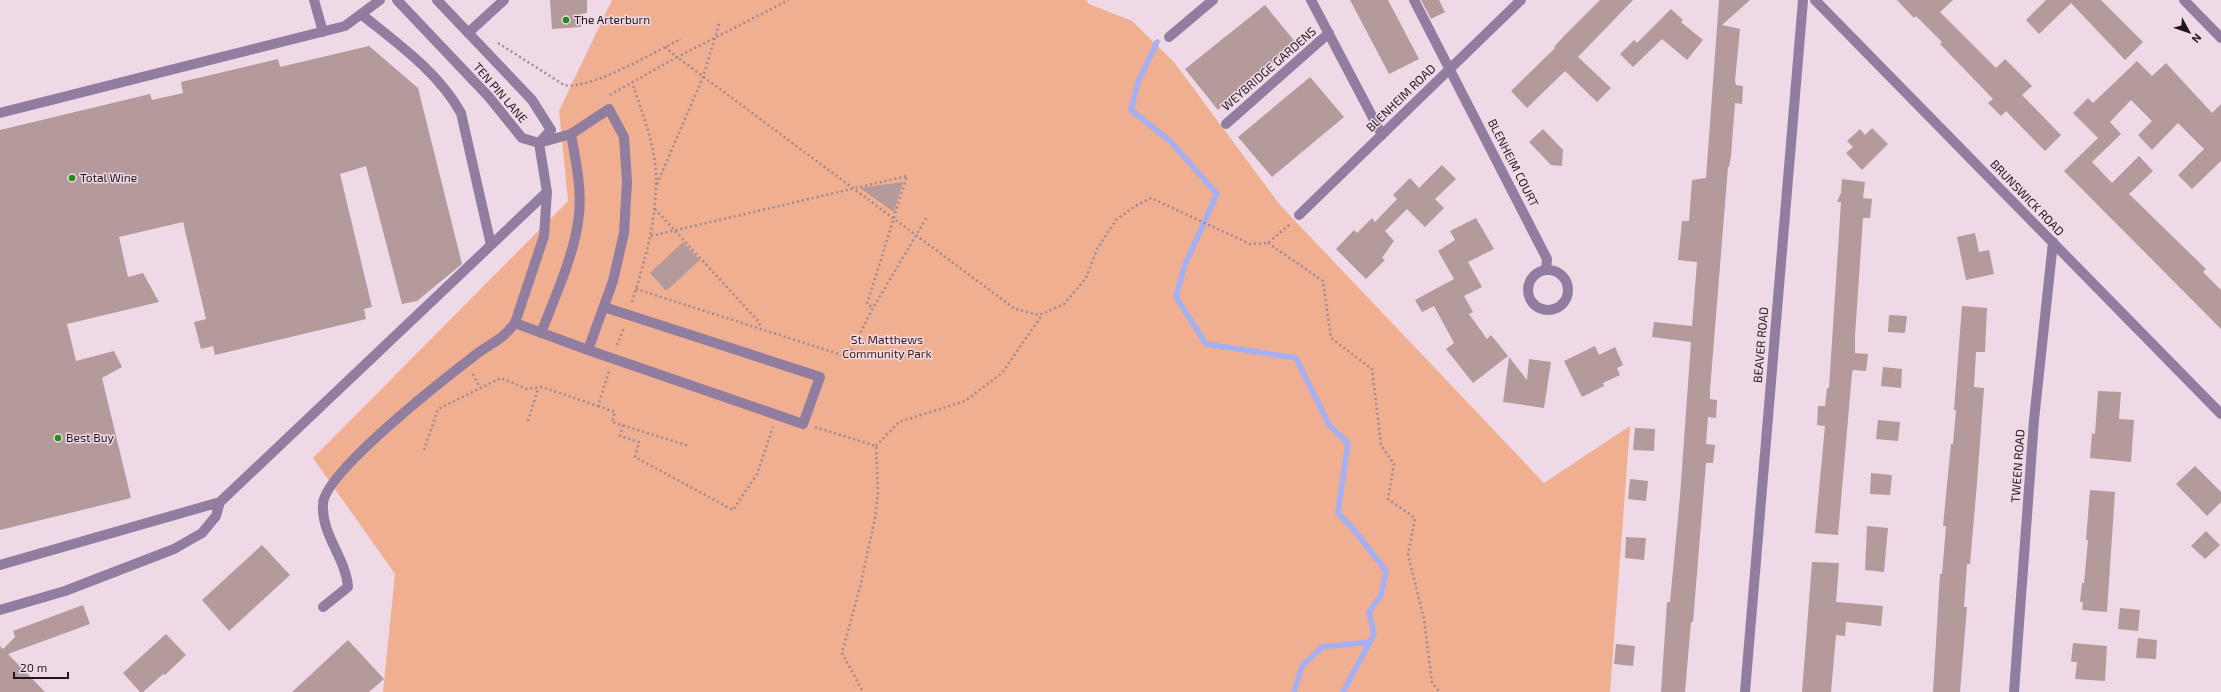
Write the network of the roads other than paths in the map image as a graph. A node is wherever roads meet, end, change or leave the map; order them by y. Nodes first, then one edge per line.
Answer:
1 (314, 0) edge
2 (380, 0) edge
3 (397, 0) edge
4 (437, 0) edge
5 (504, 0) edge
6 (1213, 0) edge
7 (1311, 0) edge
8 (1414, 0) edge
9 (1521, 0) edge
10 (1803, 0) edge
11 (1815, 0) edge
12 (2184, 0) edge
13 (361, 14) junction
14 (323, 32) junction
15 (468, 33) junction
16 (1329, 33) junction
17 (1169, 38) dead end
18 (2221, 38) edge
19 (1450, 69) junction
20 (0, 112) edge
21 (1226, 124) dead end
22 (571, 134) junction
23 (1382, 135) junction
24 (539, 143) junction
25 (547, 192) junction
26 (1299, 215) dead end
27 (2053, 242) junction
28 (492, 245) junction
29 (1546, 270) dead end
30 (604, 307) junction
31 (515, 323) junction
32 (541, 333) junction
33 (588, 350) junction
34 (2221, 414) edge
35 (220, 502) junction
36 (0, 565) edge
37 (324, 607) dead end
38 (0, 610) edge
39 (1745, 692) edge
40 (2014, 692) edge

1 - 14 street
2 - 13 street
3 - 24 street, TEN PIN LANE
4 - 15 street, TEN PIN LANE
5 - 15 street
6 - 17 street
7 - 16 street
8 - 19 street, BLENHEIM COURT
9 - 19 street, BLENHEIM ROAD
10 - 39 street, BEAVER ROAD
11 - 27 street, BRUNSWICK ROAD
12 - 18 street
13 - 14 street
13 - 28 street
14 - 20 street
15 - 24 street, TEN PIN LANE
16 - 21 street, WEYBRIDGE GARDENS
16 - 23 street
19 - 23 street, BLENHEIM ROAD
19 - 29 street, BLENHEIM COURT
22 - 24 street
22 - 30 street
22 - 32 street
23 - 26 street, BLENHEIM ROAD
24 - 25 street
25 - 28 street
25 - 31 street
27 - 34 street, BRUNSWICK ROAD
27 - 40 street, TWEEN ROAD
28 - 35 street
30 - 33 street
30 - 33 street
31 - 32 street
31 - 37 street
32 - 33 street
35 - 36 street
35 - 38 street

